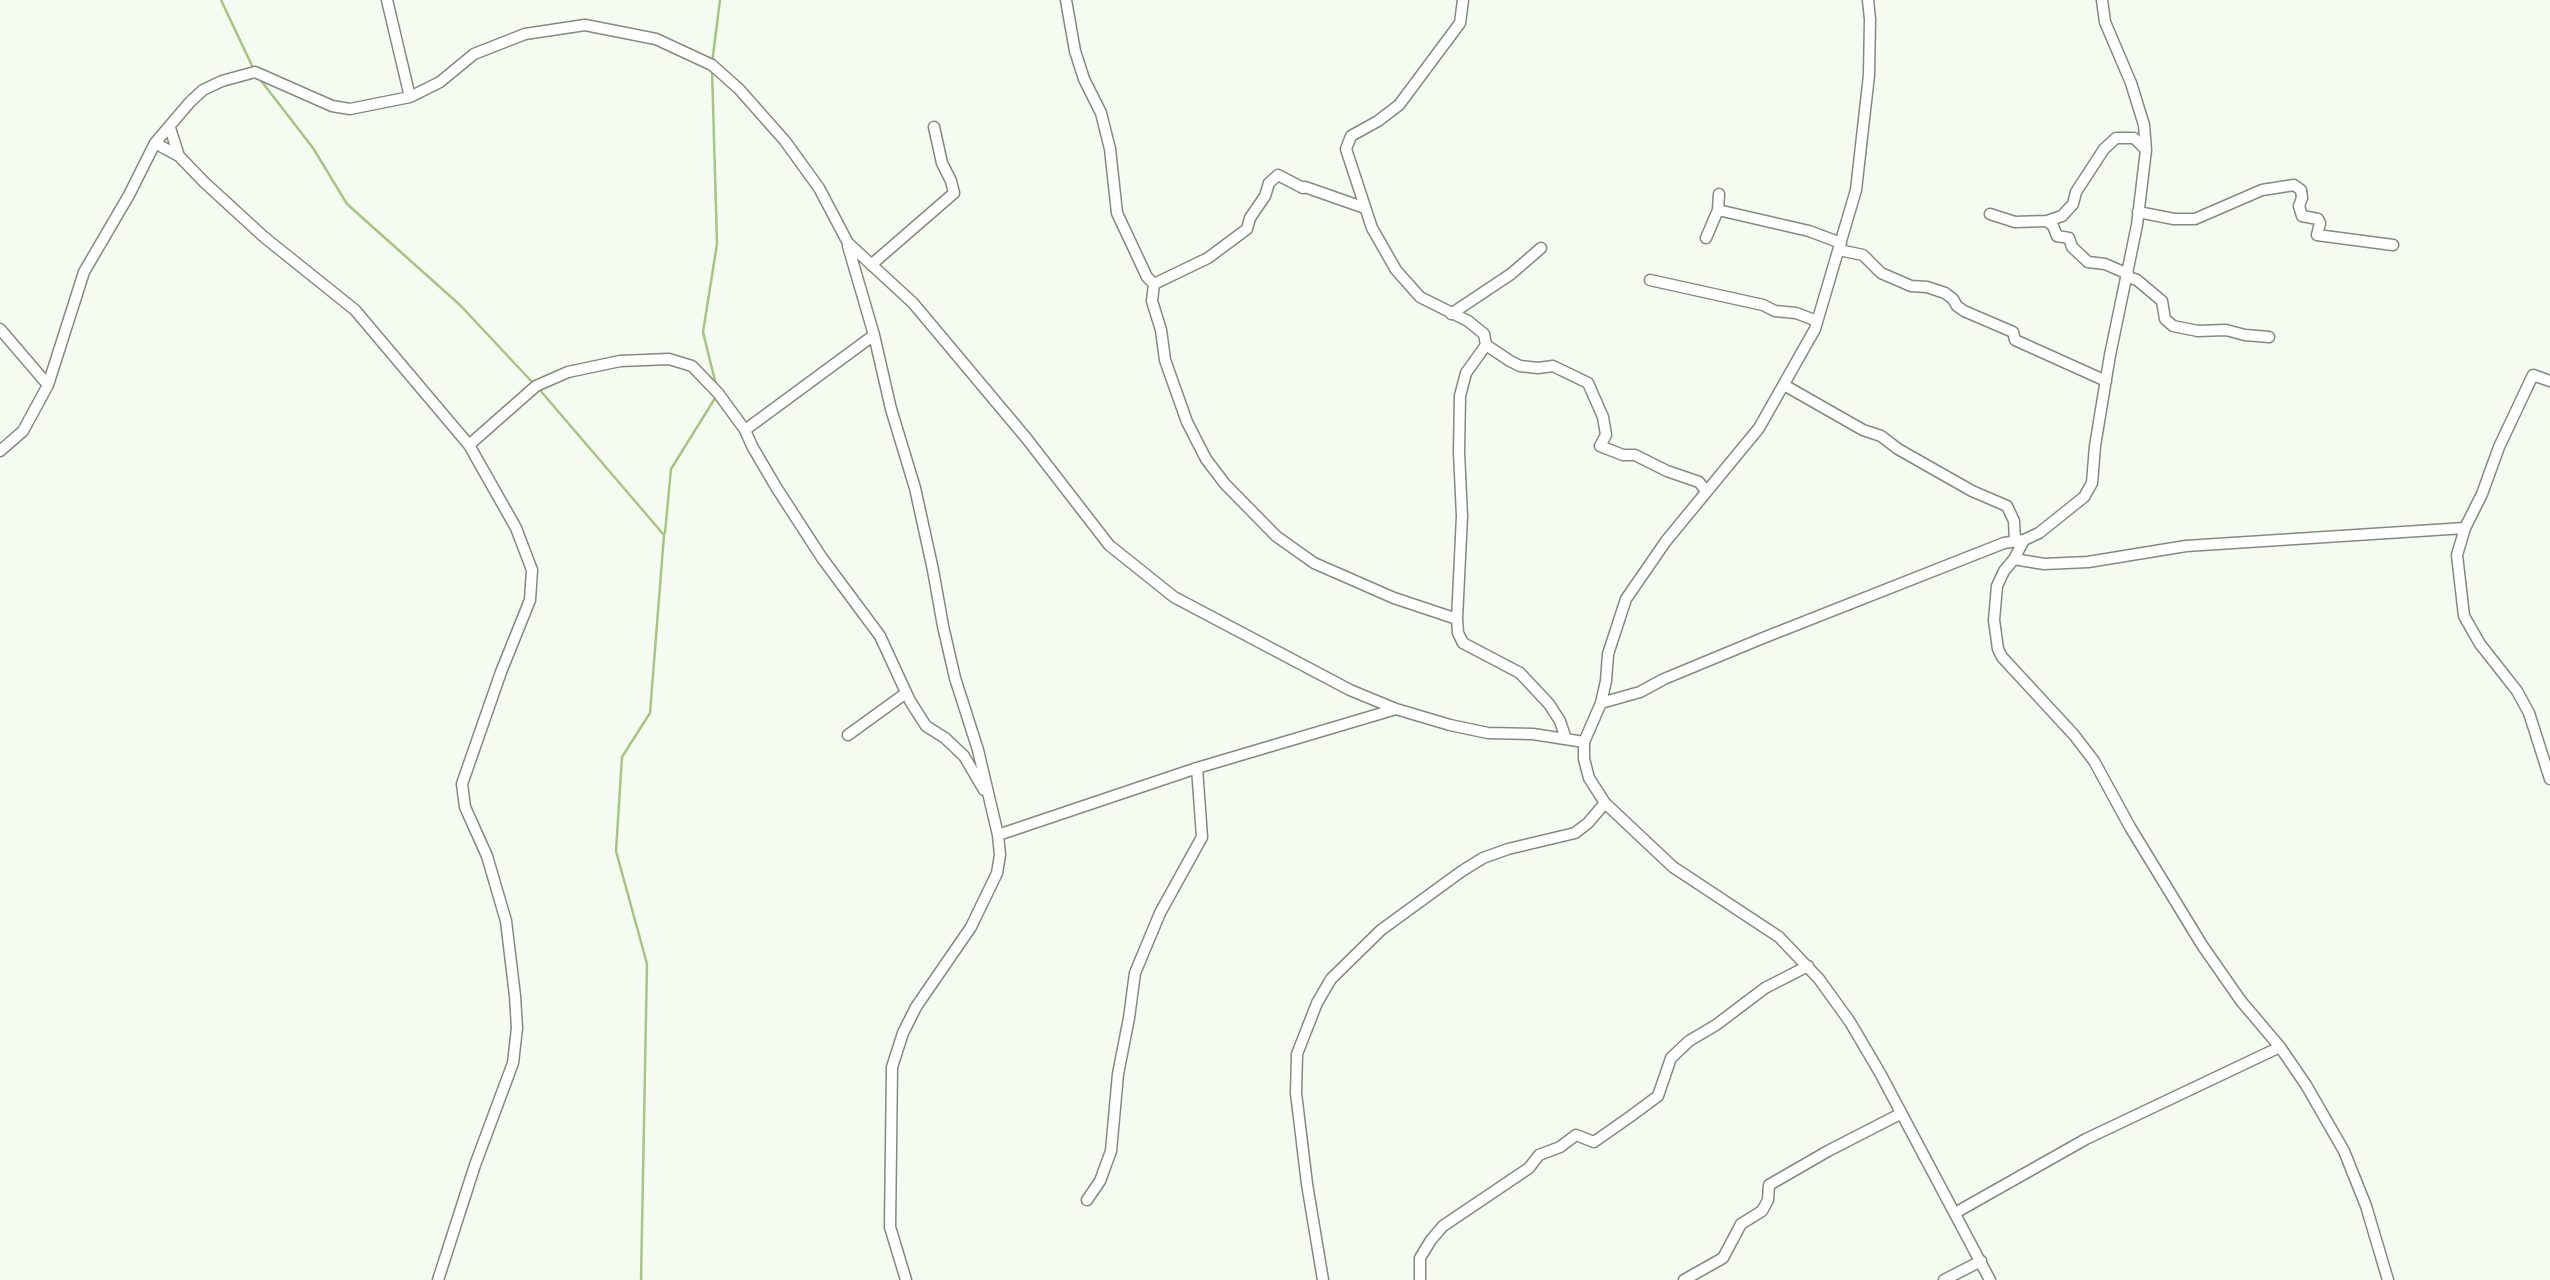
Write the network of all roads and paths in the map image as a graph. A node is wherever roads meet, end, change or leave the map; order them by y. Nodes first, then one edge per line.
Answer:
1 (387, 0) edge
2 (1066, 0) edge
3 (1462, 0) edge
4 (1868, 0) edge
5 (2102, 0) edge
6 (410, 97) junction
7 (934, 127) dead end
8 (170, 128) junction
9 (155, 143) junction
10 (2146, 150) junction
11 (179, 156) junction
12 (1719, 194) dead end
13 (1365, 208) junction
14 (1718, 210) junction
15 (2138, 212) junction
16 (1990, 214) dead end
17 (2047, 221) junction
18 (1706, 238) dead end
19 (848, 243) junction
20 (2393, 246) dead end
21 (1840, 247) junction
22 (1541, 248) dead end
23 (871, 265) junction
24 (2128, 276) junction
25 (1650, 280) dead end
26 (1154, 284) junction
27 (1451, 314) junction
28 (1817, 321) junction
29 (0, 329) edge
30 (874, 335) junction
31 (2269, 337) dead end
32 (1486, 345) junction
33 (2106, 381) junction
34 (2550, 381) edge
35 (48, 385) junction
36 (1784, 385) junction
37 (745, 430) junction
38 (470, 445) junction
39 (0, 451) edge
40 (1706, 491) junction
41 (2465, 528) junction
42 (2020, 541) junction
43 (2014, 559) junction
44 (1457, 619) junction
45 (906, 693) junction
46 (1601, 703) junction
47 (1396, 709) junction
48 (848, 735) dead end
49 (1566, 740) junction
50 (1584, 742) junction
51 (1198, 768) junction
52 (2550, 779) edge
53 (1605, 803) junction
54 (997, 831) junction
55 (1808, 966) junction
56 (2280, 1048) junction
57 (1900, 1114) junction
58 (1087, 1200) dead end
59 (1955, 1213) junction
60 (1981, 1261) junction
61 (438, 1280) edge
62 (906, 1280) edge
63 (1323, 1280) edge
64 (1420, 1280) edge
65 (1684, 1280) edge
66 (1944, 1280) edge
67 (1990, 1280) edge
68 (2388, 1280) edge

1 - 6 street
2 - 26 street
3 - 13 street
4 - 21 street
5 - 10 street
6 - 8 street
6 - 19 street
7 - 23 street
8 - 9 street
8 - 11 street
9 - 11 street
9 - 35 street
10 - 15 street
10 - 17 street
11 - 38 street
12 - 14 street
13 - 26 street
13 - 27 street
14 - 18 street
14 - 21 street
15 - 20 street
15 - 24 street
16 - 17 street
17 - 24 street
19 - 23 street
19 - 30 street
21 - 28 street
21 - 33 street
22 - 27 street
23 - 47 street
24 - 31 street
24 - 33 street
25 - 28 street
26 - 44 street
27 - 32 street
28 - 36 street
29 - 35 street
30 - 37 street
30 - 54 street
32 - 40 street
32 - 44 street
33 - 42 street
34 - 41 street
35 - 39 street
36 - 40 street
36 - 42 street
37 - 38 street
37 - 45 street
38 - 61 street
40 - 46 street
41 - 43 street
41 - 52 street
42 - 43 street
42 - 46 street
43 - 56 street
44 - 49 street
45 - 48 street
45 - 54 street
46 - 50 street
47 - 49 street
47 - 51 street
49 - 50 street
50 - 53 street
51 - 54 street
51 - 58 street
53 - 55 street
53 - 63 street
54 - 62 street
55 - 57 street
55 - 64 street
56 - 59 street
56 - 68 street
57 - 59 street
57 - 65 street
59 - 60 street
60 - 66 street
60 - 67 street

